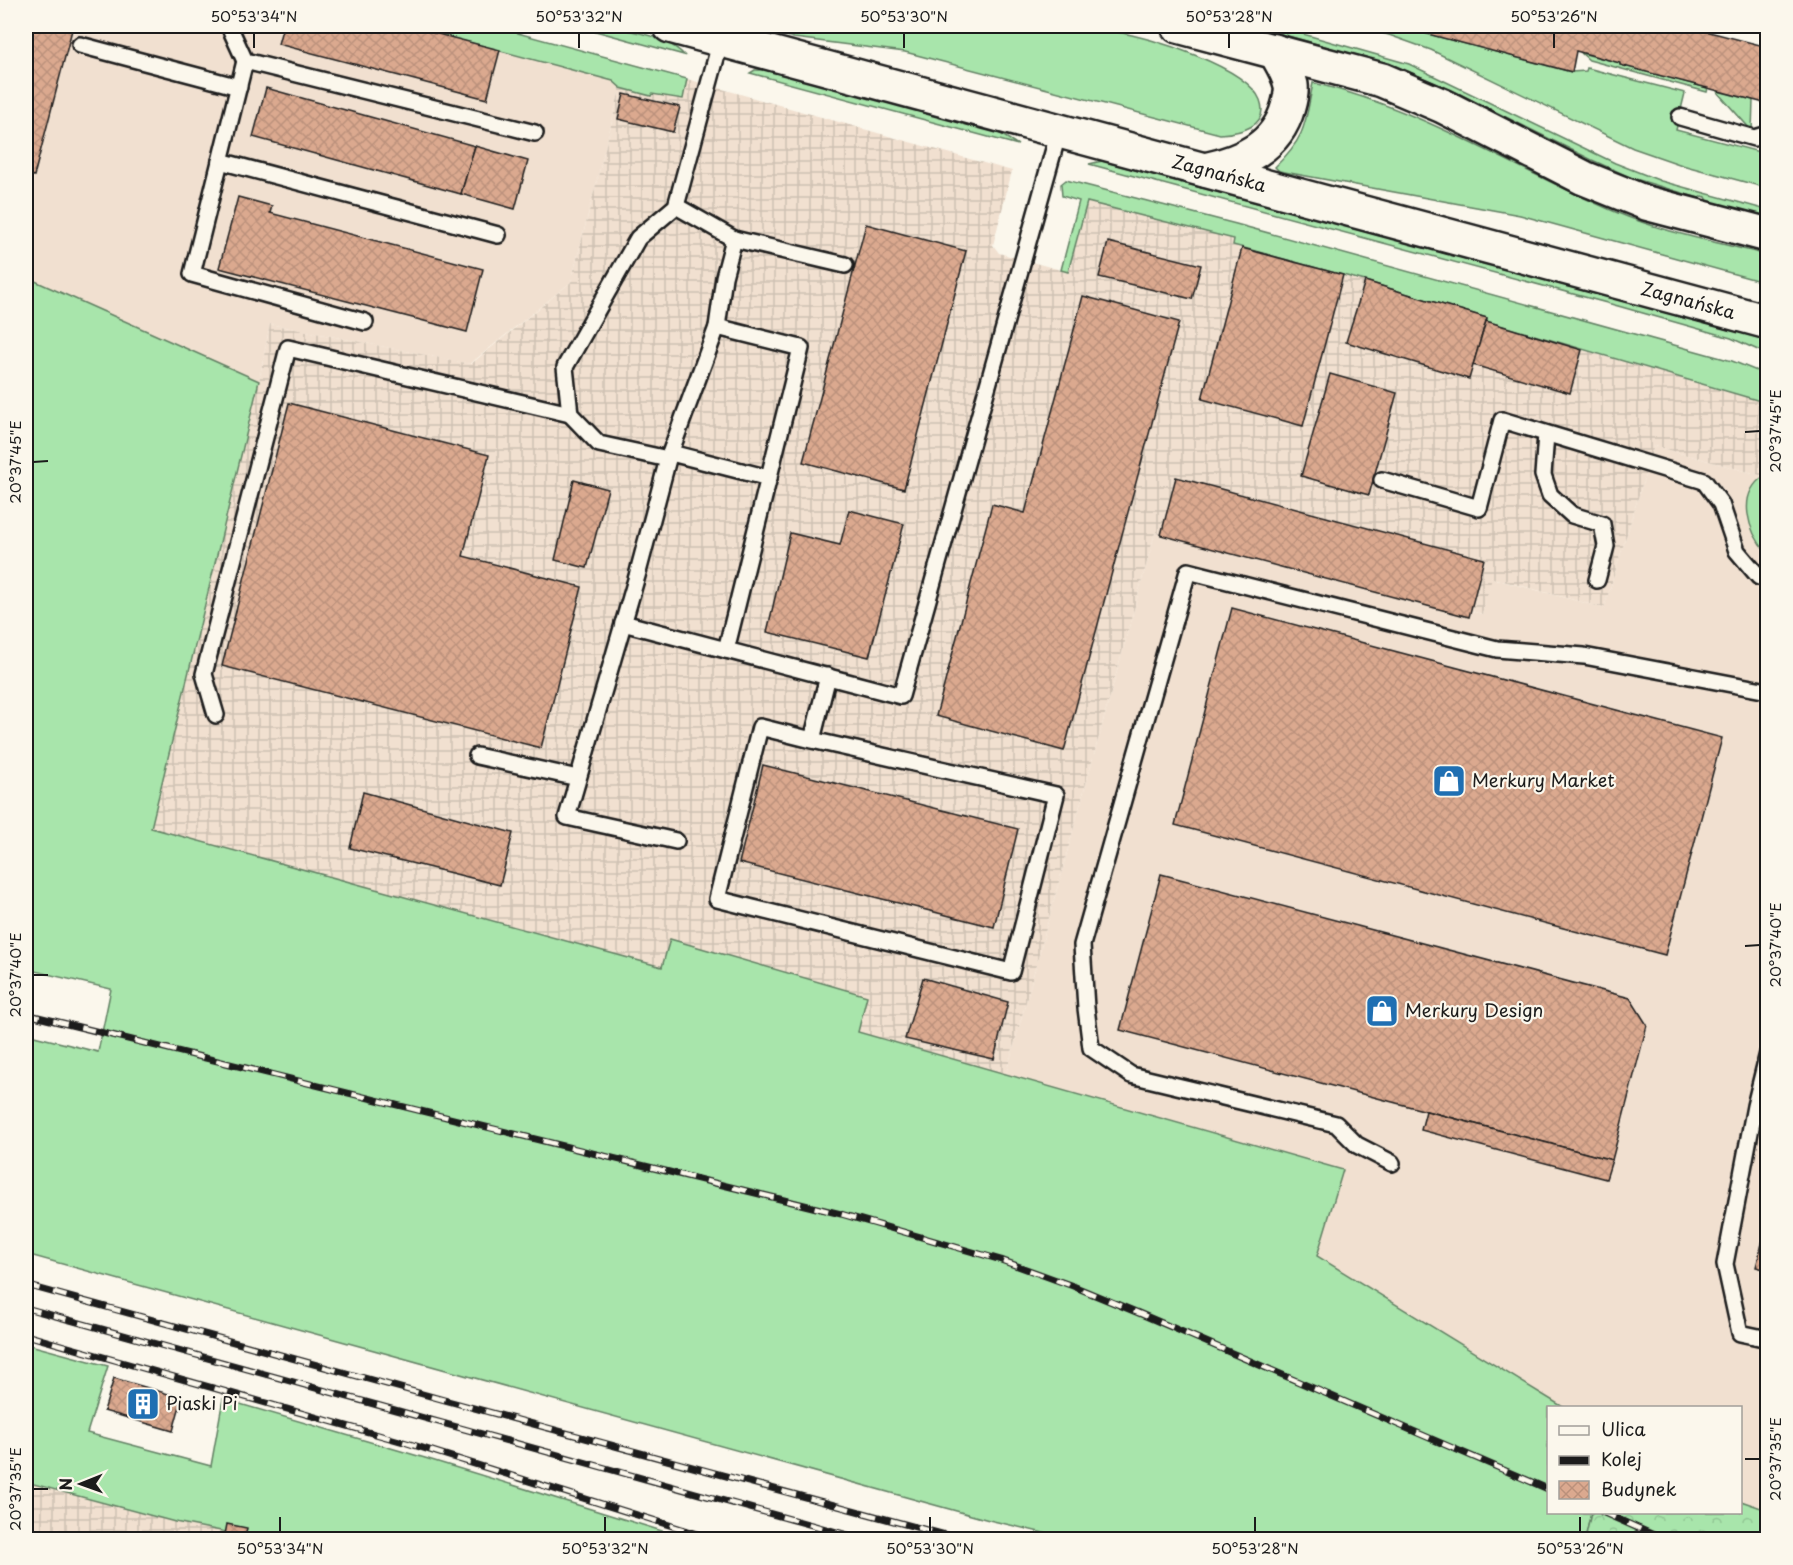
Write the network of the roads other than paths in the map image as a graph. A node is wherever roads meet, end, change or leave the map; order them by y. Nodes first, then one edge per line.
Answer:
1 (229, 26) edge
2 (670, 26) edge
3 (1178, 26) edge
4 (724, 32) edge
5 (80, 45) dead end
6 (1275, 51) junction
7 (245, 62) junction
8 (238, 87) junction
9 (1680, 117) dead end
10 (1059, 131) junction
11 (535, 133) dead end
12 (1767, 134) edge
13 (220, 161) junction
14 (1205, 171) junction
15 (676, 206) junction
16 (498, 235) dead end
17 (1767, 235) edge
18 (734, 239) junction
19 (845, 265) dead end
20 (365, 322) dead end
21 (1767, 322) edge
22 (717, 327) junction
23 (570, 414) junction
24 (1546, 434) junction
25 (669, 456) junction
26 (769, 478) junction
27 (1382, 480) dead end
28 (1767, 579) edge
29 (1597, 580) dead end
30 (624, 623) junction
31 (726, 650) junction
32 (828, 676) junction
33 (1767, 692) edge
34 (216, 715) dead end
35 (812, 740) junction
36 (477, 756) dead end
37 (578, 778) junction
38 (676, 841) dead end
39 (1767, 1053) edge
40 (1392, 1163) dead end
41 (1767, 1339) edge

1 - 7 lane
2 - 4 main road, Zagnańska
3 - 6 main road
4 - 10 main road, Zagnańska
4 - 15 lane
5 - 8 lane
6 - 14 main road
6 - 17 main road
7 - 8 lane
7 - 11 lane
8 - 13 lane
9 - 12 lane
10 - 14 main road, Zagnańska
10 - 32 lane
13 - 16 lane
13 - 20 lane
14 - 21 main road, Zagnańska
15 - 18 lane
15 - 23 lane
18 - 19 lane
18 - 22 lane
22 - 25 lane
22 - 26 lane
23 - 25 lane
23 - 34 lane
24 - 27 lane
24 - 28 lane
24 - 29 lane
25 - 26 lane
25 - 30 lane
26 - 31 lane
30 - 31 lane
30 - 37 lane
31 - 32 lane
32 - 35 lane
33 - 40 lane
35 - 35 lane
36 - 37 lane
37 - 38 lane
39 - 41 lane

